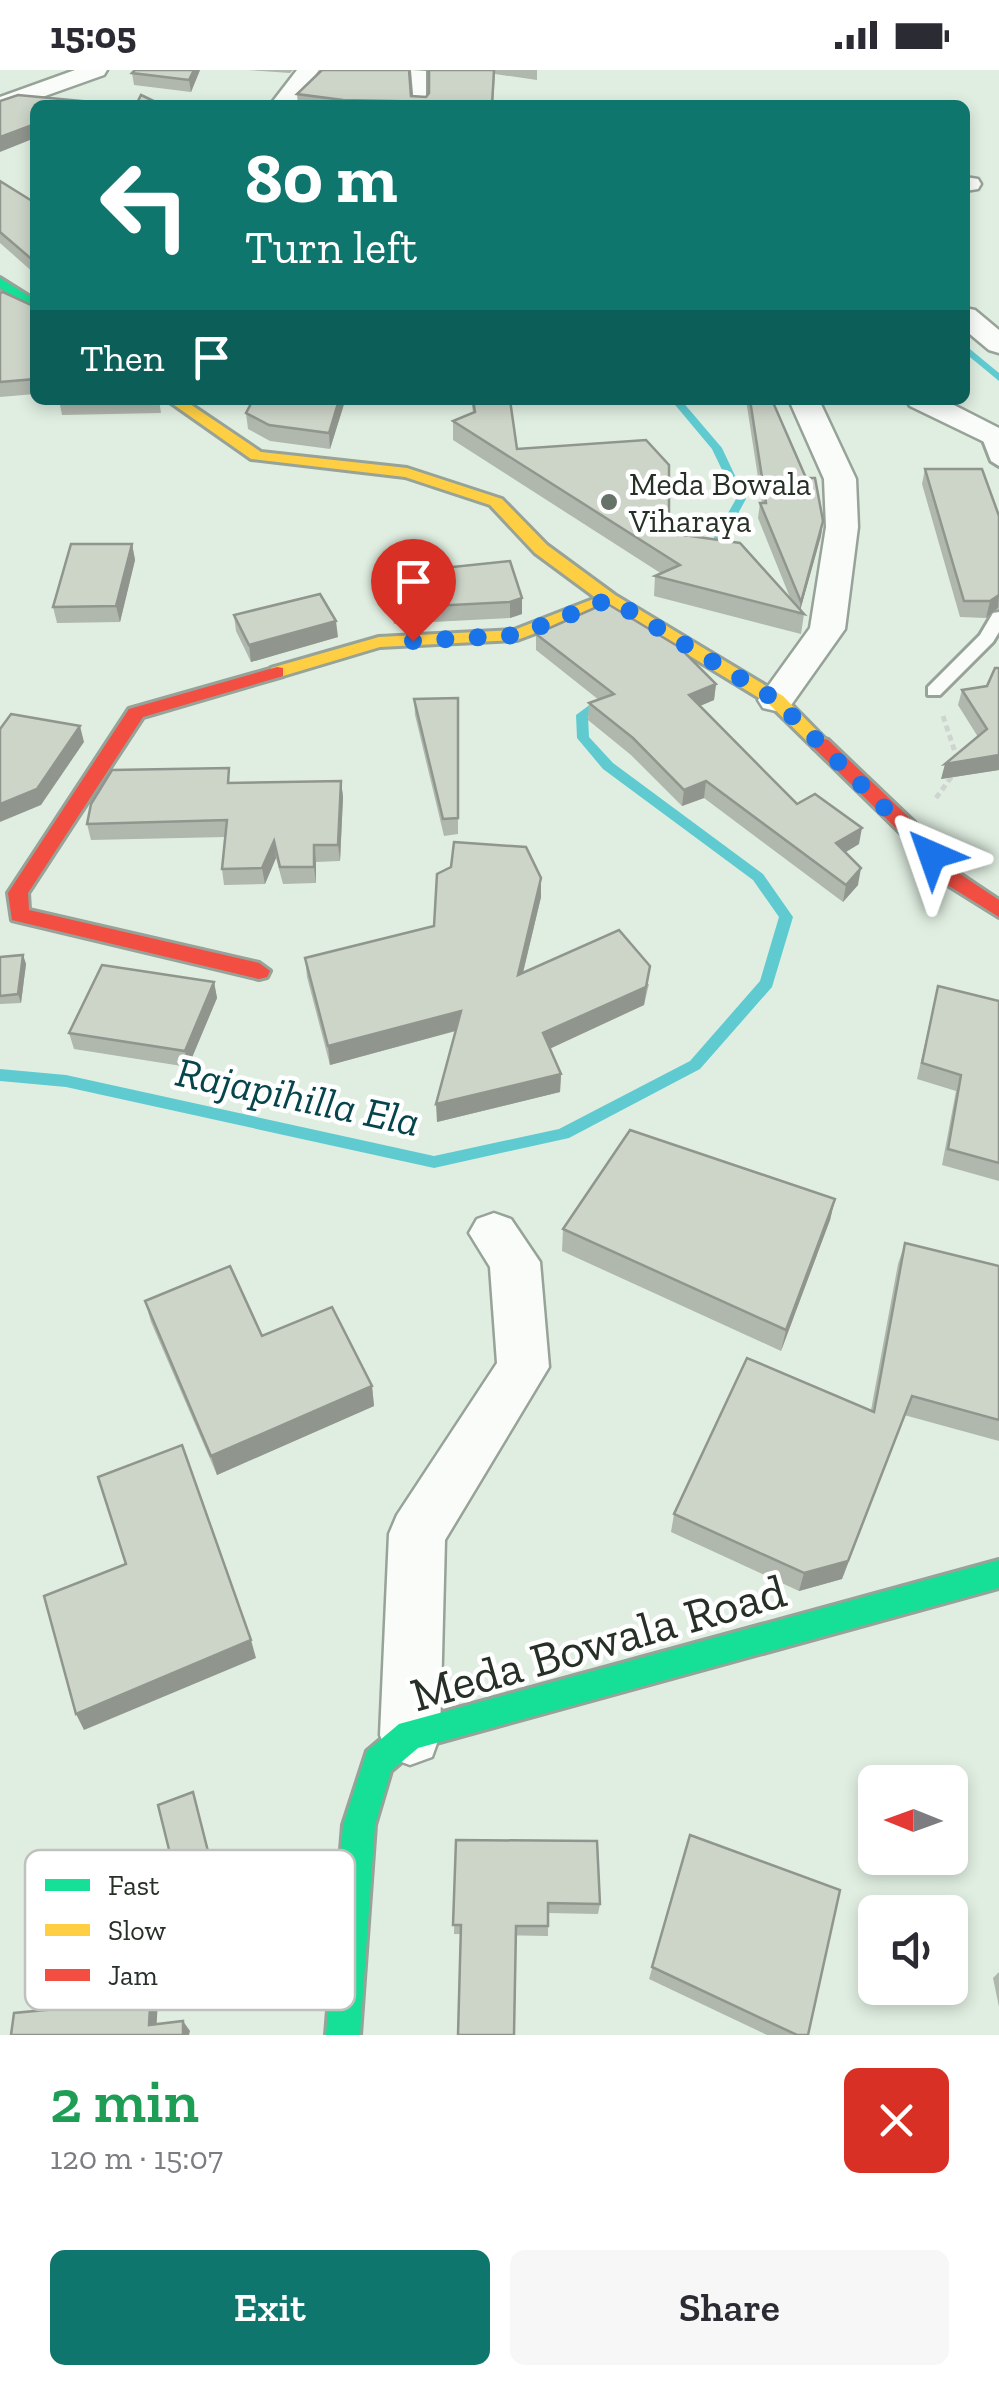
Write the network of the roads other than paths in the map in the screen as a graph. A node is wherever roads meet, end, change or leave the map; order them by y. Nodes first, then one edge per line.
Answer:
1 (96, 70) edge
2 (308, 70) edge
3 (417, 70) edge
4 (36, 95) junction
5 (54, 100) edge
6 (286, 100) edge
7 (420, 100) edge
8 (0, 106) edge
9 (0, 282) edge
10 (30, 303) edge
11 (970, 320) edge
12 (999, 344) edge
13 (188, 405) edge
14 (806, 405) edge
15 (931, 405) edge
16 (996, 439) edge
17 (610, 599) junction
18 (999, 617) edge
19 (934, 690) road end
20 (776, 700) junction
21 (999, 910) edge
22 (259, 970) dead end
23 (494, 1233) dead end
24 (999, 1574) edge
25 (410, 1735) junction
26 (355, 1887) edge
27 (345, 2010) edge
28 (343, 2035) edge

1 - 4 street
2 - 6 street
3 - 7 lane
4 - 5 street
4 - 8 street
9 - 10 street
11 - 12 street
13 - 17 street
14 - 20 street
15 - 16 street
17 - 20 street
17 - 22 street
18 - 19 lane
20 - 21 street
23 - 25 street
24 - 25 street, Meda Bowala Road
25 - 26 street, Meda Bowala Road
27 - 28 street, Meda Bowala Road

